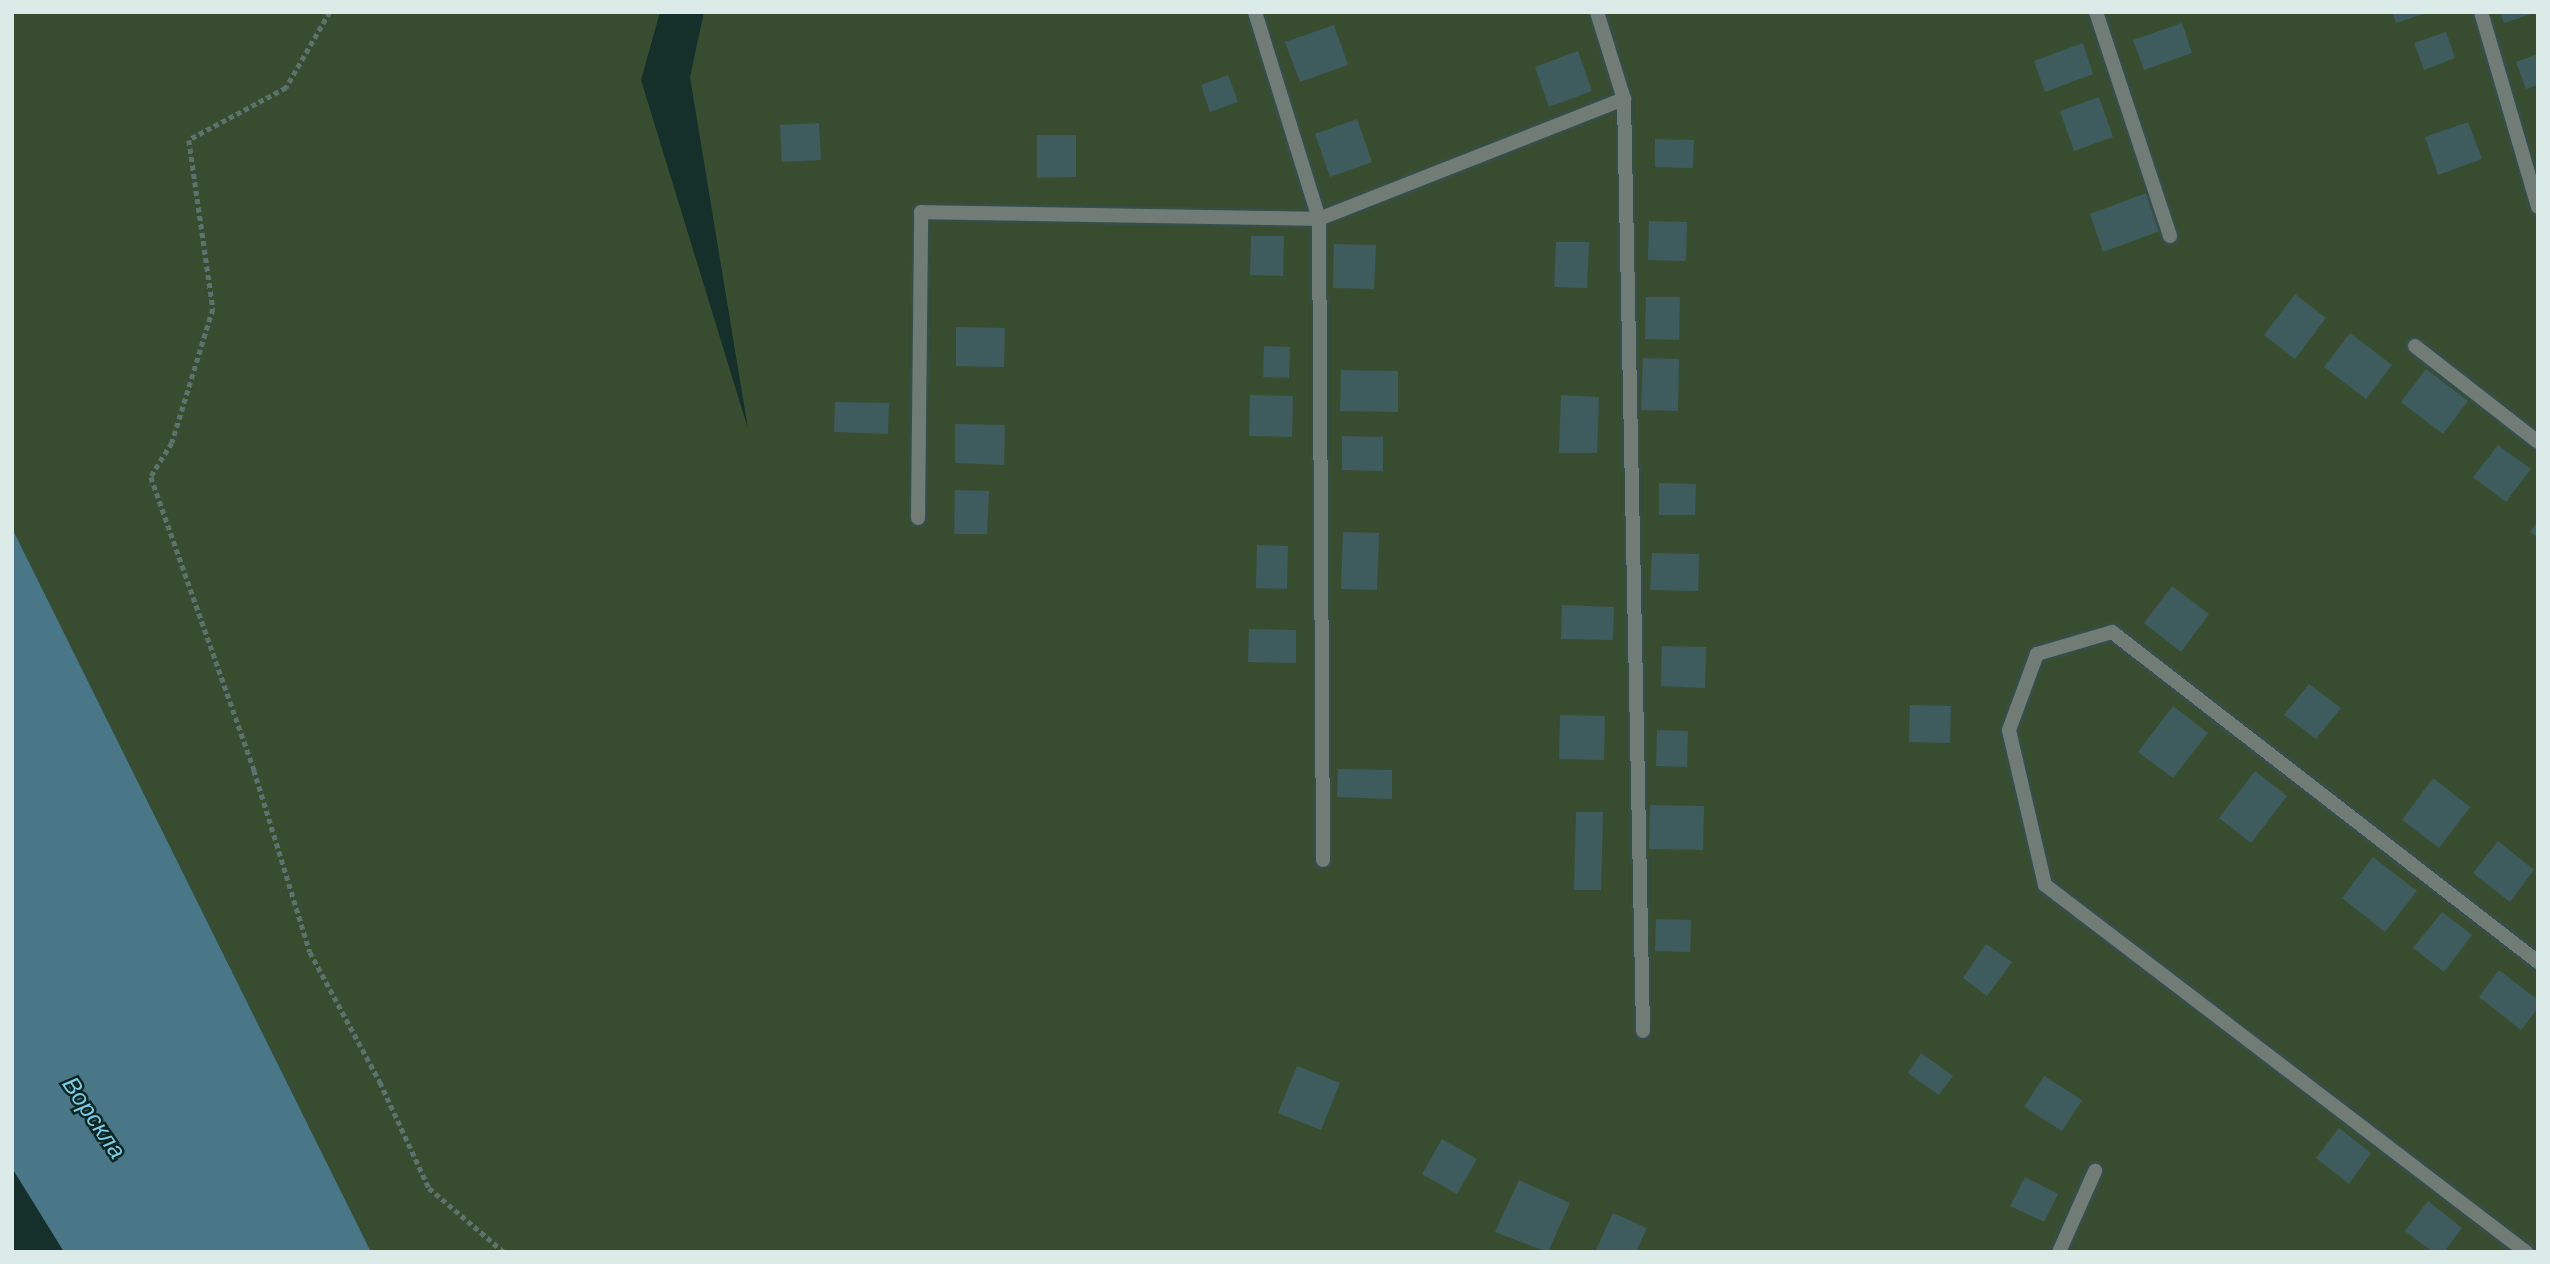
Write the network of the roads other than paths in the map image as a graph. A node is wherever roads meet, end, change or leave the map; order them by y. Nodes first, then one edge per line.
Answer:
1 (1255, 12) edge
2 (1597, 12) edge
3 (2096, 12) edge
4 (2481, 12) edge
5 (1624, 99) junction
6 (2538, 207) edge
7 (1320, 219) junction
8 (2170, 236) dead end
9 (2415, 346) dead end
10 (2538, 442) edge
11 (918, 518) dead end
12 (1324, 860) dead end
13 (2538, 962) edge
14 (1643, 1031) dead end
15 (2095, 1171) dead end
16 (2059, 1252) edge
17 (2526, 1252) edge

1 - 7 lane
2 - 5 lane
3 - 8 lane
4 - 6 lane
5 - 7 lane
5 - 14 lane
7 - 11 lane
7 - 12 lane
9 - 10 lane
13 - 17 lane
15 - 16 lane

